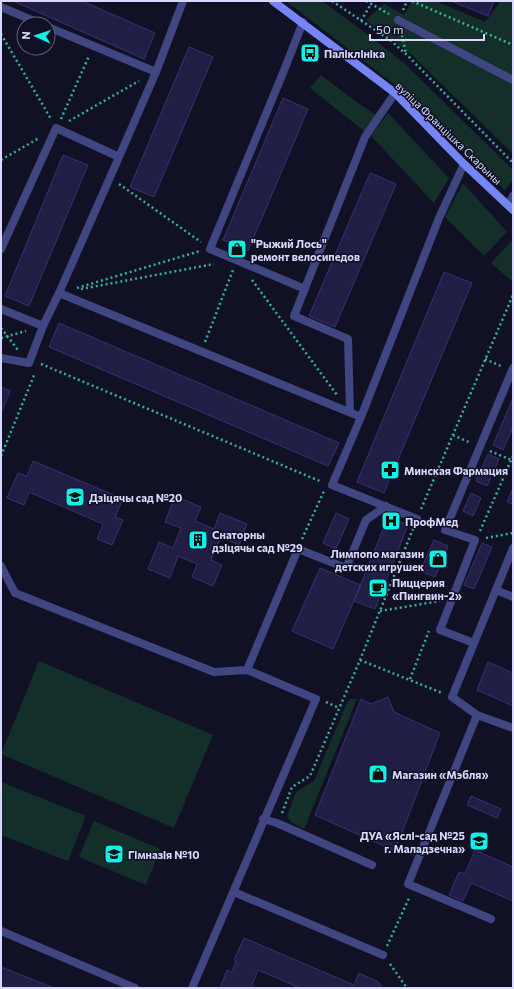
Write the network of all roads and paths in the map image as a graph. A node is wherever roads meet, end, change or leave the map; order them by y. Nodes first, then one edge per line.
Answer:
1 (183, 1) edge
2 (273, 1) edge
3 (332, 1) edge
4 (412, 1) edge
5 (372, 4) dead end
6 (1, 7) edge
7 (22, 16) edge
8 (398, 20) dead end
9 (361, 21) junction
10 (303, 22) junction
11 (56, 30) edge
12 (1, 34) edge
13 (513, 44) edge
14 (93, 46) junction
15 (156, 72) junction
16 (513, 80) edge
17 (395, 93) junction
18 (56, 128) junction
19 (119, 156) junction
20 (1, 160) edge
21 (513, 163) edge
22 (464, 164) junction
23 (110, 177) junction
24 (513, 196) edge
25 (510, 207) edge
26 (1, 249) edge
27 (210, 249) junction
28 (237, 259) junction
29 (251, 278) dead end
30 (305, 289) junction
31 (59, 294) junction
32 (513, 295) edge
33 (1, 309) edge
34 (43, 326) junction
35 (1, 328) edge
36 (7, 336) junction
37 (1, 338) edge
38 (201, 352) junction
39 (1, 358) edge
40 (485, 359) junction
41 (29, 363) junction
42 (39, 364) junction
43 (513, 369) edge
44 (350, 412) junction
45 (361, 417) junction
46 (1, 456) edge
47 (513, 456) edge
48 (386, 506) junction
49 (417, 519) junction
50 (513, 533) edge
51 (475, 540) junction
52 (513, 548) edge
53 (298, 549) junction
54 (1, 566) edge
55 (496, 590) junction
56 (513, 597) edge
57 (440, 601) dead end
58 (380, 611) junction
59 (474, 643) junction
60 (360, 660) junction
61 (247, 670) junction
62 (452, 697) junction
63 (477, 715) junction
64 (513, 728) edge
65 (263, 819) junction
66 (278, 823) junction
67 (372, 865) dead end
68 (414, 886) junction
69 (234, 892) junction
70 (491, 919) dead end
71 (1, 931) edge
72 (383, 955) junction
73 (135, 988) edge
74 (192, 988) edge
75 (407, 988) edge

1 - 15 lane
2 - 10 main road, вуліца Францішка Скарыны
3 - 9 path
4 - 13 path
5 - 9 path
6 - 7 lane
8 - 16 lane
9 - 21 path
10 - 17 main road, вуліца Францішка Скарыны
10 - 27 lane
11 - 14 lane
12 - 18 path
14 - 15 lane
14 - 18 path
15 - 18 path
15 - 19 lane
17 - 22 main road, вуліца Францішка Скарыны
17 - 30 lane
18 - 19 lane
18 - 20 path
18 - 26 lane
19 - 23 lane
22 - 25 main road, вуліца Францішка Скарыны
22 - 45 lane
23 - 27 path
23 - 31 lane
24 - 25 lane
27 - 28 lane
27 - 31 path
28 - 30 lane
28 - 31 path
28 - 38 path
29 - 44 path
30 - 44 lane
31 - 34 lane
31 - 38 lane
32 - 40 path
33 - 34 lane
34 - 36 path
34 - 41 lane
35 - 36 path
36 - 37 path
36 - 41 path
38 - 44 lane
39 - 41 lane
40 - 43 path
40 - 49 path
41 - 42 path
42 - 46 path
42 - 53 path
43 - 51 lane
44 - 45 lane
45 - 48 lane
47 - 51 path
48 - 49 lane
48 - 53 lane
49 - 58 path
50 - 51 path
51 - 59 lane
52 - 55 lane
53 - 61 lane
54 - 61 lane
55 - 56 lane
55 - 59 lane
57 - 58 path
58 - 60 path
59 - 62 lane
60 - 62 path
60 - 66 path
61 - 65 lane
62 - 63 lane
63 - 64 lane
63 - 68 lane
65 - 66 lane
65 - 69 lane
66 - 67 lane
68 - 70 lane
68 - 72 path
69 - 72 lane
69 - 74 lane
71 - 73 lane
72 - 75 path

